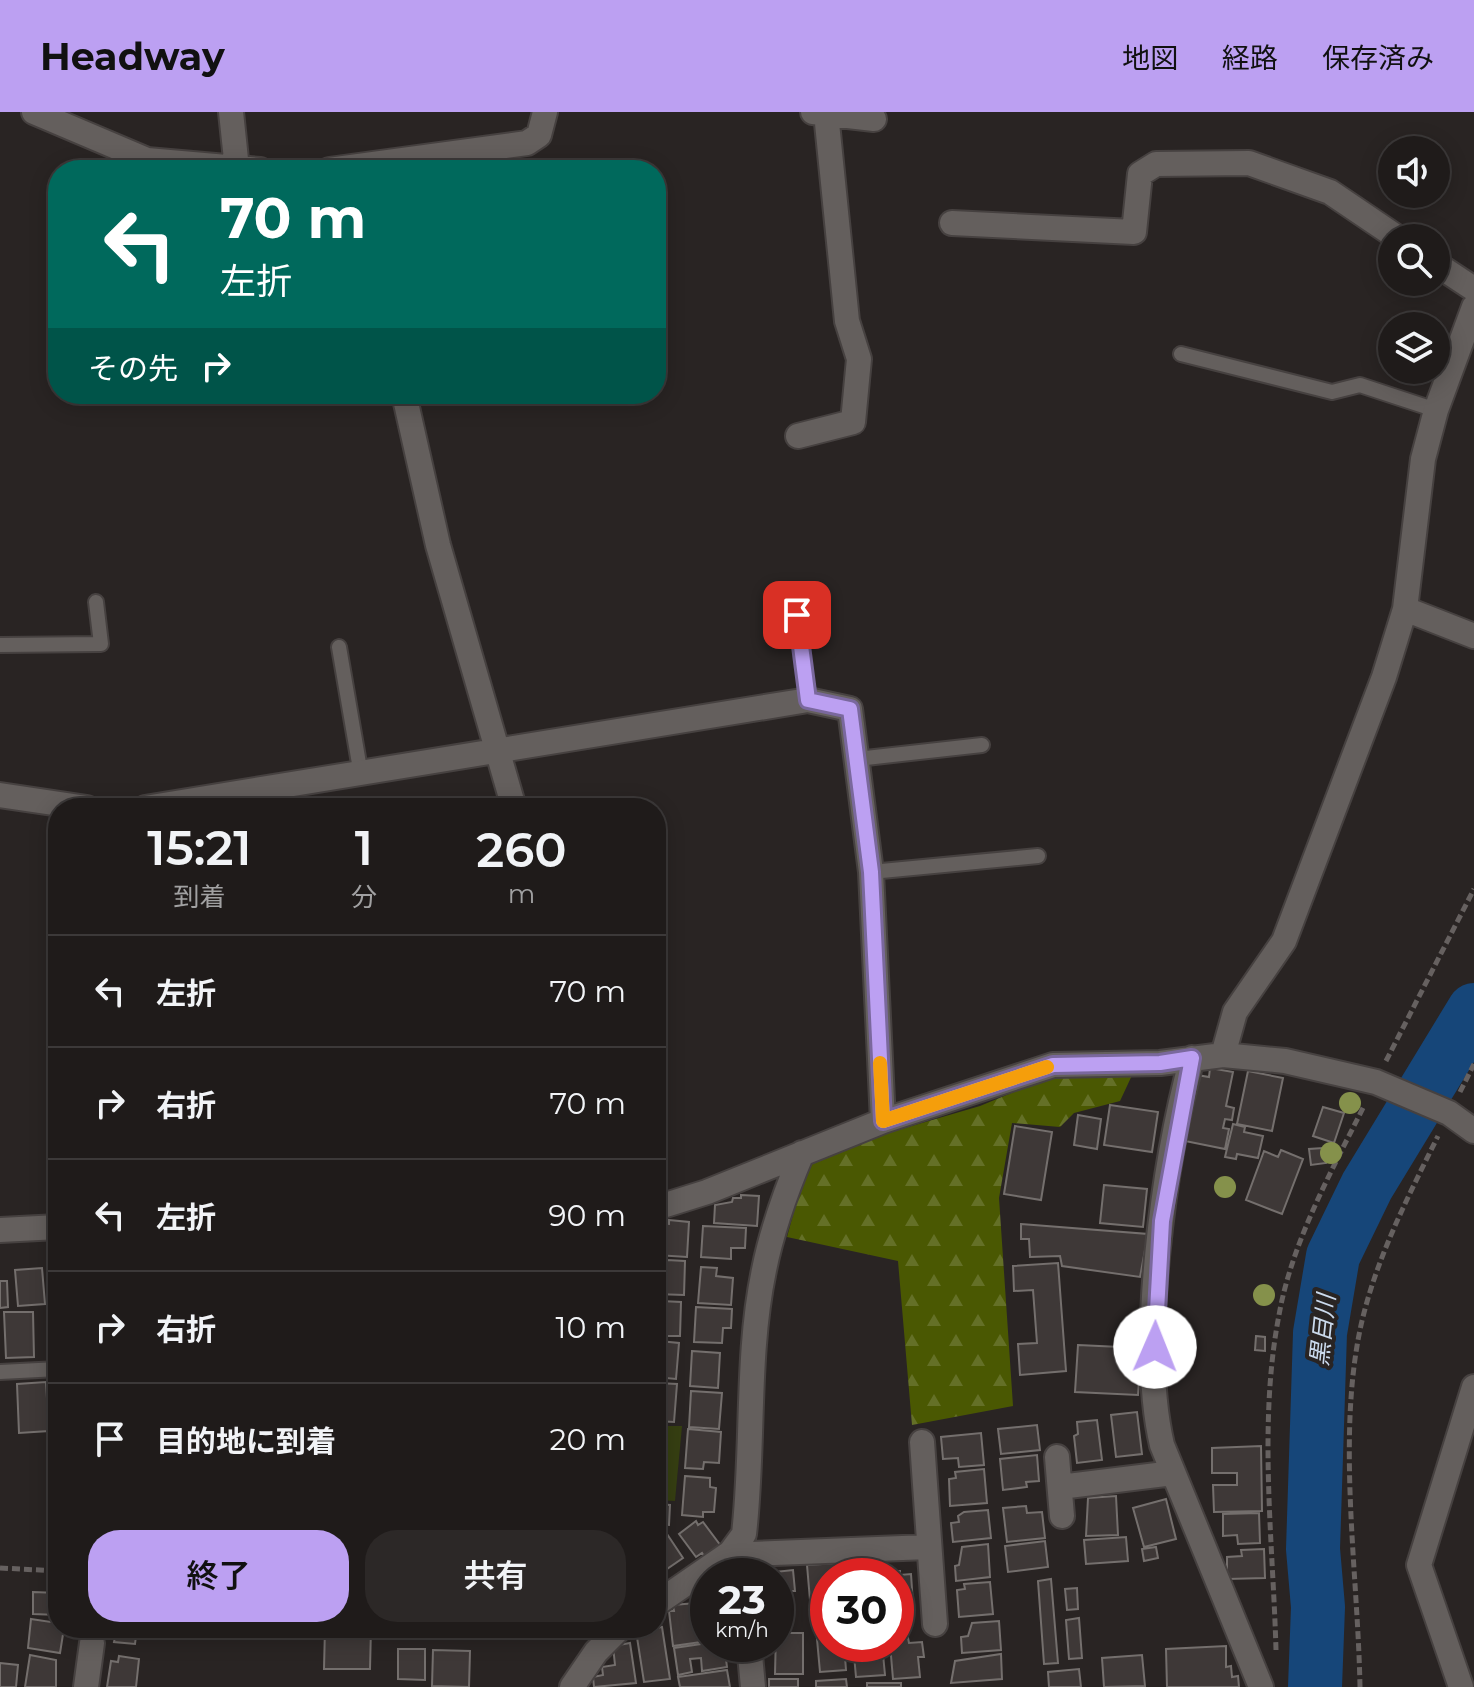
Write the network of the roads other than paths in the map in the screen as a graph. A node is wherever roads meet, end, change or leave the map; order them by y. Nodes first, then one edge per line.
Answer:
1 (34, 112) edge
2 (231, 112) edge
3 (545, 112) edge
4 (820, 113) edge
5 (874, 119) dead end
6 (147, 160) edge
7 (245, 160) edge
8 (453, 160) edge
9 (952, 223) dead end
10 (1378, 224) edge
11 (1450, 273) edge
12 (1474, 289) edge
13 (1474, 307) edge
14 (1181, 354) dead end
15 (406, 404) edge
16 (1436, 410) junction
17 (798, 436) dead end
18 (96, 602) dead end
19 (1405, 609) junction
20 (797, 615) dead end
21 (1474, 636) edge
22 (0, 645) edge
23 (339, 647) dead end
24 (808, 700) junction
25 (982, 745) dead end
26 (497, 752) junction
27 (857, 759) junction
28 (361, 775) junction
29 (0, 795) edge
30 (249, 798) edge
31 (511, 798) edge
32 (48, 802) edge
33 (1038, 856) dead end
34 (871, 872) junction
35 (1223, 1055) junction
36 (1192, 1058) junction
37 (883, 1121) junction
38 (1474, 1131) edge
39 (802, 1153) junction
40 (666, 1205) edge
41 (48, 1228) edge
42 (0, 1230) edge
43 (48, 1370) edge
44 (0, 1372) edge
45 (1474, 1387) edge
46 (922, 1442) dead end
47 (1057, 1457) dead end
48 (1173, 1473) junction
49 (1060, 1487) junction
50 (1062, 1516) dead end
51 (928, 1547) junction
52 (747, 1555) edge
53 (666, 1597) edge
54 (935, 1624) dead end
55 (610, 1638) edge
56 (92, 1643) dead end
57 (751, 1662) edge
58 (86, 1687) edge
59 (572, 1687) edge
60 (753, 1687) edge
61 (1261, 1687) edge
62 (1461, 1687) edge

1 - 6 street
2 - 7 street
3 - 8 street
4 - 5 street
4 - 17 street
9 - 10 street
11 - 12 street
13 - 16 street
14 - 16 lane
15 - 26 street
16 - 19 street
18 - 22 lane
19 - 21 street
19 - 35 street
20 - 24 lane
23 - 28 lane
24 - 26 street
24 - 27 street
25 - 27 lane
26 - 28 street
26 - 31 street
27 - 34 street
28 - 30 street
29 - 32 street
33 - 34 lane
34 - 37 street
35 - 36 street
35 - 38 street
36 - 37 street
36 - 48 street
37 - 39 street
39 - 40 street
39 - 52 street
41 - 42 street
43 - 44 lane
45 - 62 street
46 - 51 street
47 - 49 street
48 - 49 street
48 - 61 street
49 - 50 street
51 - 52 street
51 - 54 street
52 - 53 street
55 - 59 street
56 - 58 street
57 - 60 street

